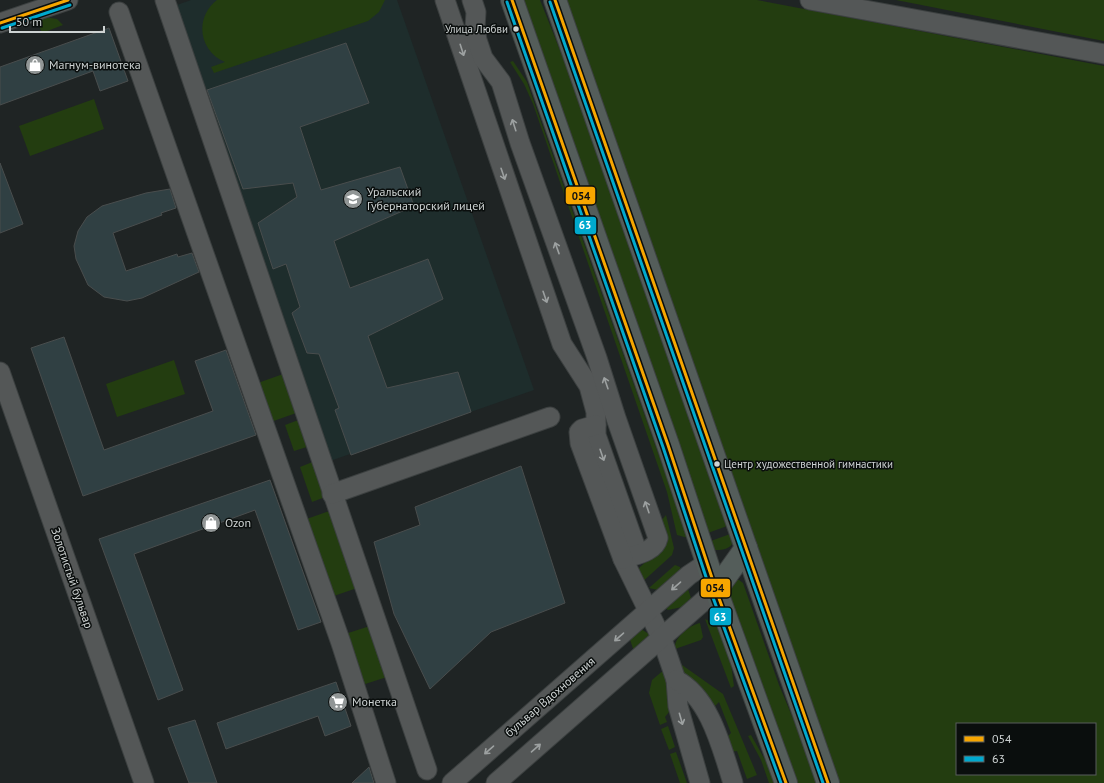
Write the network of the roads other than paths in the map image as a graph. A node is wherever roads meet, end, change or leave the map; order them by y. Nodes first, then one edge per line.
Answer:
1 (68, 0) edge
2 (165, 0) edge
3 (445, 0) edge
4 (472, 0) edge
5 (512, 0) edge
6 (555, 0) edge
7 (810, 0) edge
8 (119, 12) dead end
9 (0, 24) edge
10 (1104, 54) edge
11 (0, 372) edge
12 (550, 417) dead end
13 (332, 494) junction
14 (746, 548) junction
15 (631, 556) junction
16 (707, 563) junction
17 (716, 590) junction
18 (648, 611) junction
19 (662, 639) junction
20 (676, 680) junction
21 (727, 765) junction
22 (427, 770) dead end
23 (699, 778) edge
24 (144, 783) edge
25 (386, 783) edge
26 (452, 783) edge
27 (496, 783) edge
28 (733, 783) edge
29 (786, 783) edge
30 (828, 783) edge

1 - 9 street
2 - 13 street
3 -> 15 street
15 -> 4 street
5 - 16 main road
6 - 14 main road
7 - 10 street
8 - 25 street
11 - 24 street, Золотистый бульвар
12 - 13 street
13 - 22 street
14 - 16 main road
14 - 17 main road
14 - 30 main road
15 - 18 street
16 - 17 main road
16 -> 18 street, бульвар Вдохновения
17 - 19 street
17 - 29 main road
18 - 19 street
18 -> 26 street, бульвар Вдохновения
19 - 20 street
27 -> 19 street
20 - 21 street
20 -> 23 street
21 - 23 street
21 - 28 street

